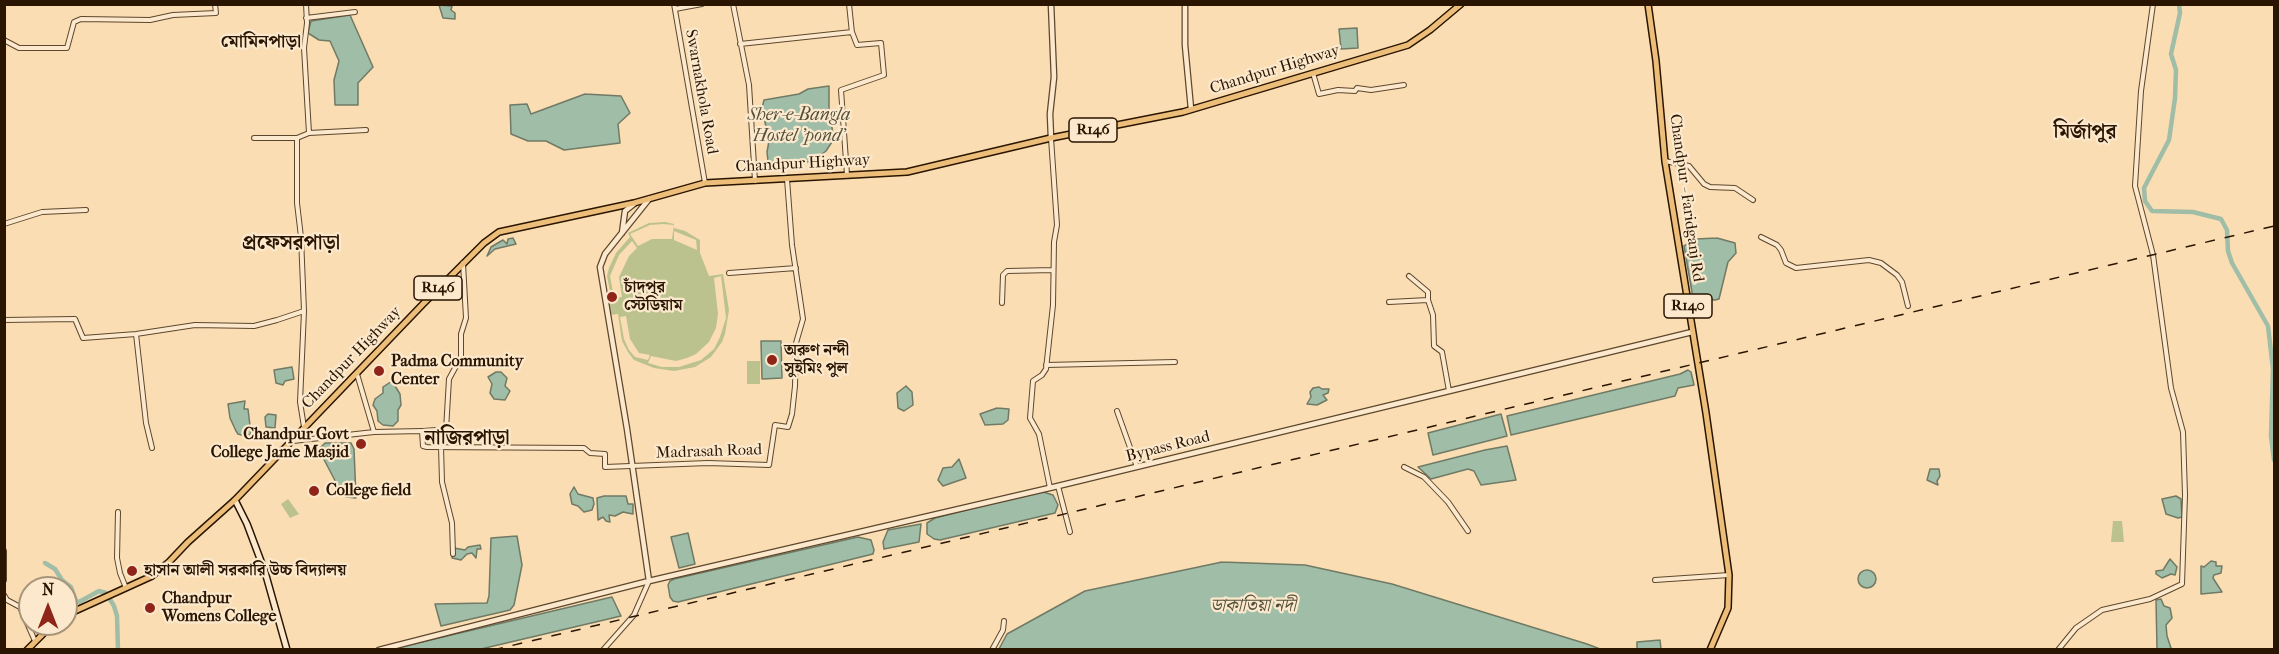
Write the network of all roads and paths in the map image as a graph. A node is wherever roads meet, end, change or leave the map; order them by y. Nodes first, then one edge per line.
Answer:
1 (215, 4) edge
2 (306, 4) edge
3 (702, 4) edge
4 (733, 4) edge
5 (849, 4) edge
6 (1051, 4) edge
7 (1185, 4) edge
8 (1461, 4) edge
9 (1648, 4) edge
10 (2153, 4) edge
11 (674, 7) edge
12 (355, 12) dead end
13 (306, 18) junction
14 (852, 33) junction
15 (4, 40) edge
16 (740, 44) junction
17 (1313, 73) junction
18 (1404, 85) dead end
19 (1191, 110) junction
20 (366, 130) dead end
21 (309, 133) junction
22 (254, 138) dead end
23 (297, 138) junction
24 (1051, 138) junction
25 (1665, 161) junction
26 (847, 175) junction
27 (787, 178) junction
28 (755, 181) junction
29 (705, 183) junction
30 (649, 199) junction
31 (1753, 200) dead end
32 (634, 203) junction
33 (86, 210) dead end
34 (4, 224) edge
35 (622, 233) junction
36 (1761, 237) dead end
37 (463, 263) junction
38 (796, 268) junction
39 (1053, 270) junction
40 (729, 273) dead end
41 (1409, 276) dead end
42 (1428, 300) junction
43 (1389, 302) dead end
44 (1002, 303) dead end
45 (1908, 306) dead end
46 (304, 311) junction
47 (4, 320) edge
48 (1692, 332) junction
49 (136, 334) junction
50 (1175, 362) dead end
51 (1046, 365) junction
52 (357, 374) junction
53 (1449, 391) junction
54 (1117, 411) dead end
55 (304, 427) junction
56 (446, 430) junction
57 (422, 431) junction
58 (374, 432) junction
59 (292, 441) junction
60 (441, 447) junction
61 (453, 447) junction
62 (152, 448) dead end
63 (633, 467) junction
64 (1137, 467) junction
65 (1404, 467) dead end
66 (1058, 486) junction
67 (1050, 488) junction
68 (235, 500) junction
69 (118, 512) dead end
70 (1070, 531) dead end
71 (1468, 531) dead end
72 (4, 551) edge
73 (453, 554) dead end
74 (1729, 574) junction
75 (1655, 579) dead end
76 (4, 580) edge
77 (649, 581) junction
78 (126, 588) junction
79 (4, 596) edge
80 (78, 610) edge
81 (1004, 621) dead end
82 (40, 636) edge
83 (35, 641) junction
84 (27, 650) edge
85 (287, 650) edge
86 (379, 650) edge
87 (603, 650) edge
88 (992, 650) edge
89 (1710, 650) edge
90 (2058, 650) edge

1 - 15 street
2 - 13 street
3 - 11 street
4 - 16 street
5 - 14 street
6 - 24 street
7 - 19 street
8 - 17 main road, Chandpur Highway / R146
9 - 25 main road, Chandpur - Faridganj Rd / R140
10 - 90 street
11 - 29 street, Swarnakhola Road
12 - 13 street
13 - 21 street
14 - 16 street
14 - 26 street
16 - 28 street
17 - 18 street
17 - 19 main road, Chandpur Highway / R146
19 - 24 main road, Chandpur Highway / R146
20 - 21 street
21 - 23 street
22 - 23 street
23 - 46 street
24 - 26 main road, Chandpur Highway / R146
24 - 39 street
25 - 31 street
25 - 48 main road, Chandpur - Faridganj Rd / R140
26 - 27 main road, Chandpur Highway / R146
27 - 28 main road, Chandpur Highway / R146
27 - 38 street, Madrasah Road
28 - 29 main road, Chandpur Highway / R146
29 - 30 main road, Chandpur Highway / R146
30 - 32 main road, Chandpur Highway / R146
30 - 35 street
32 - 35 street
32 - 37 main road, Chandpur Highway / R146
33 - 34 street
35 - 63 street
36 - 45 street
37 - 52 main road, Chandpur Highway / R146
37 - 56 street
38 - 40 street
38 - 63 street, Madrasah Road
39 - 44 street
39 - 51 street
41 - 42 street
42 - 43 street
42 - 53 street
46 - 49 street
46 - 55 street
47 - 49 street
48 - 53 street, Bypass Road
48 - 74 main road, Chandpur - Faridganj Rd / R140
49 - 62 street
50 - 51 street
51 - 67 street
52 - 55 main road, Chandpur Highway / R146
52 - 58 street
53 - 64 street, Bypass Road
54 - 64 street
55 - 59 main road, Chandpur Highway / R146
56 - 57 street
56 - 61 street
57 - 58 street
57 - 60 street
58 - 59 street
59 - 68 main road, Chandpur Highway / R146
60 - 61 street
60 - 73 street
61 - 63 street
63 - 77 street
64 - 66 street, Bypass Road
65 - 71 street
66 - 67 street, Bypass Road
66 - 70 street
67 - 77 street, Bypass Road
68 - 78 main road, Chandpur Highway
68 - 85 main road
69 - 78 street
72 - 76 street
74 - 75 street
74 - 89 main road, Chandpur - Faridganj Rd / R140
77 - 86 street, Bypass Road
77 - 87 street
78 - 80 main road, Chandpur Highway
79 - 83 street
81 - 88 street
82 - 83 main road
83 - 84 main road

